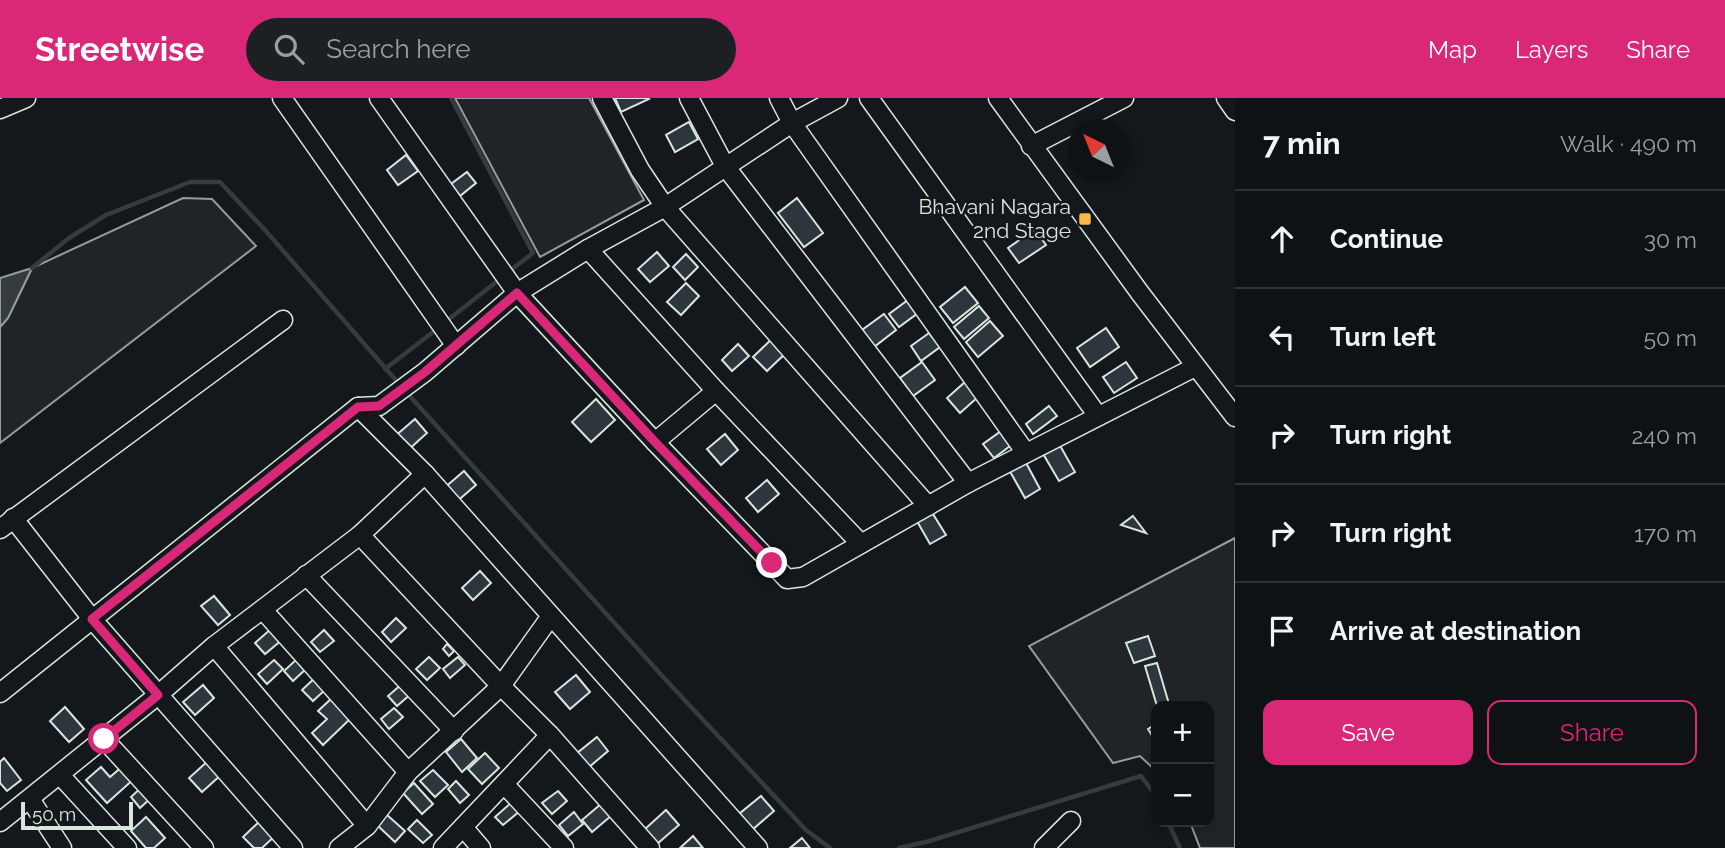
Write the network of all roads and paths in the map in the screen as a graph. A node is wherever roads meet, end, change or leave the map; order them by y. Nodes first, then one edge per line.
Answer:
1 (26, 98) edge
2 (282, 98) edge
3 (379, 98) edge
4 (602, 98) edge
5 (689, 98) edge
6 (779, 98) edge
7 (838, 98) edge
8 (869, 98) edge
9 (998, 98) edge
10 (1124, 98) edge
11 (1226, 98) edge
12 (0, 109) edge
13 (1235, 111) edge
14 (792, 123) junction
15 (1031, 146) junction
16 (725, 166) junction
17 (665, 207) junction
18 (588, 249) junction
19 (517, 293) junction
20 (283, 320) dead end
21 (456, 346) junction
22 (1195, 367) junction
23 (716, 391) junction
24 (358, 407) junction
25 (1098, 416) junction
26 (1235, 417) edge
27 (655, 442) junction
28 (1026, 453) junction
29 (425, 474) junction
30 (968, 483) junction
31 (928, 506) junction
32 (6, 523) edge
33 (360, 535) junction
34 (861, 544) junction
35 (306, 575) junction
36 (263, 610) junction
37 (551, 616) junction
38 (92, 619) junction
39 (214, 646) junction
40 (501, 686) junction
41 (0, 693) edge
42 (158, 695) junction
43 (454, 731) junction
44 (550, 735) junction
45 (104, 739) junction
46 (408, 772) junction
47 (60, 775) junction
48 (504, 784) junction
49 (30, 799) junction
50 (1071, 821) dead end
51 (0, 822) edge
52 (367, 827) junction
53 (463, 827) junction
54 (62, 848) edge
55 (127, 848) edge
56 (204, 848) edge
57 (293, 848) edge
58 (339, 848) edge
59 (443, 848) edge
60 (481, 848) edge
61 (564, 848) edge
62 (650, 848) edge
63 (758, 848) edge
64 (1044, 848) edge

1 - 12 street
2 - 21 street
3 - 19 street
4 - 17 street
5 - 16 street
6 - 14 street
7 - 14 street
8 - 25 street
9 - 15 street
10 - 15 street
11 - 13 street
14 - 16 street
14 - 28 street
15 - 22 street
16 - 17 street
16 - 30 street
17 - 18 street
17 - 31 street
18 - 19 street
18 - 23 street
19 - 21 street
19 - 27 street
20 - 32 street
21 - 24 street
22 - 25 street
22 - 26 street
23 - 27 street
23 - 34 street
24 - 29 street
24 - 38 street
25 - 28 street
27 - 34 street
28 - 30 street
29 - 33 street
29 - 37 street
30 - 31 street
31 - 34 street
32 - 38 street
33 - 35 street
33 - 40 street
35 - 36 street
35 - 43 street
36 - 39 street
36 - 46 street
37 - 40 street
37 - 63 street
38 - 41 street
38 - 42 street
39 - 42 street
39 - 52 street
40 - 43 street
40 - 44 street
42 - 45 street
42 - 57 street
43 - 46 street
44 - 48 street
44 - 62 street
45 - 47 street
45 - 56 street
46 - 52 street
47 - 49 street
47 - 55 street
48 - 53 street
48 - 61 street
49 - 51 street
49 - 54 street
50 - 64 street
52 - 58 street
53 - 59 street
53 - 60 street

